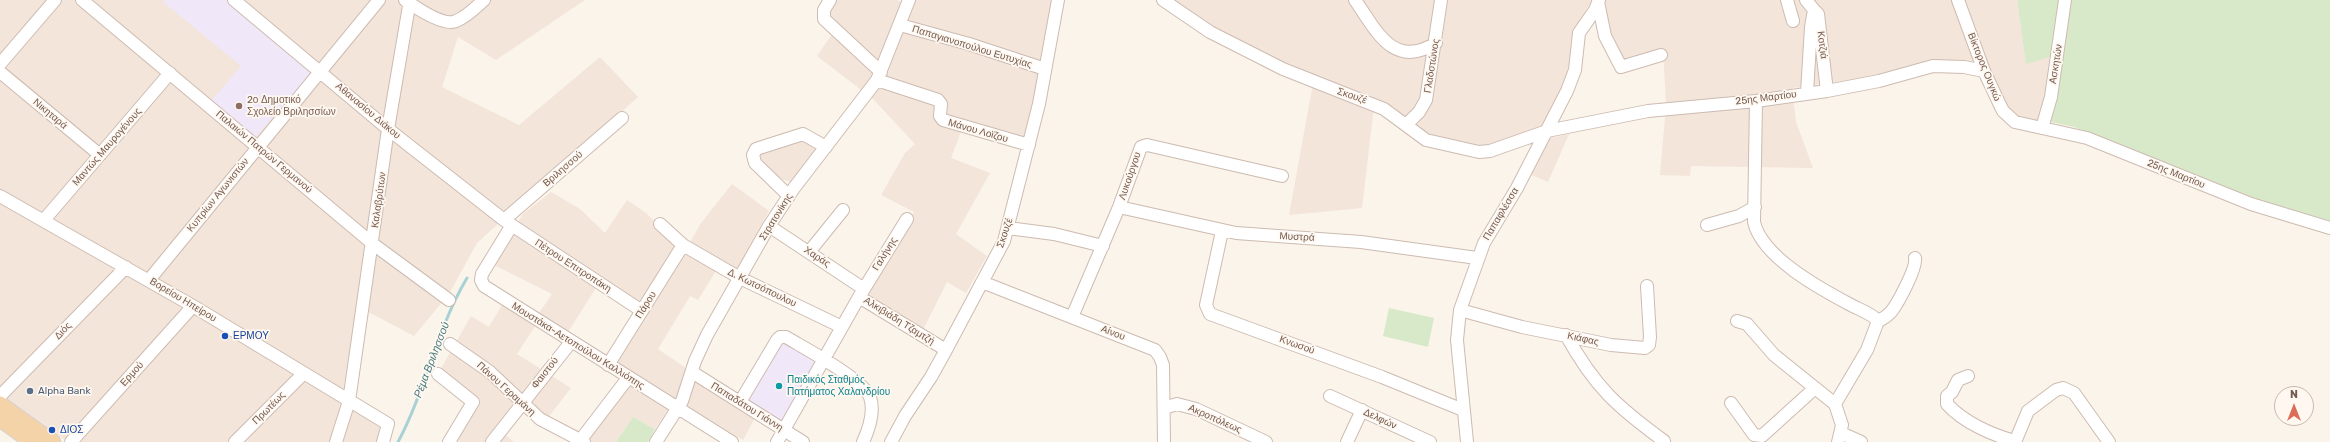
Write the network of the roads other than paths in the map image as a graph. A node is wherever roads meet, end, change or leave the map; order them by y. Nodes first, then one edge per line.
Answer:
1 (55, 0) edge
2 (82, 0) edge
3 (234, 0) edge
4 (379, 0) edge
5 (484, 0) edge
6 (830, 0) edge
7 (908, 0) edge
8 (1058, 0) edge
9 (1163, 0) edge
10 (1355, 0) edge
11 (1441, 0) edge
12 (1787, 0) edge
13 (1806, 0) edge
14 (1958, 0) edge
15 (2065, 0) edge
16 (408, 1) edge
17 (1598, 1) edge
18 (1814, 5) edge
19 (1793, 21) dead end
20 (900, 25) junction
21 (1436, 43) junction
22 (1661, 55) dead end
23 (0, 64) edge
24 (1045, 69) junction
25 (1984, 71) junction
26 (0, 72) edge
27 (322, 72) junction
28 (170, 73) junction
29 (879, 76) junction
30 (1827, 91) junction
31 (1807, 94) junction
32 (1756, 101) junction
33 (622, 118) dead end
34 (1407, 124) junction
35 (2021, 125) joint
36 (2042, 128) junction
37 (388, 129) junction
38 (1547, 131) junction
39 (1029, 145) junction
40 (257, 147) junction
41 (826, 147) junction
42 (100, 155) junction
43 (1282, 176) dead end
44 (0, 196) edge
45 (788, 196) junction
46 (1119, 207) junction
47 (1755, 207) junction
48 (842, 210) dead end
49 (907, 218) dead end
50 (44, 220) junction
51 (508, 223) junction
52 (660, 224) dead end
53 (1707, 225) dead end
54 (769, 226) junction
55 (1008, 228) junction
56 (2330, 228) edge
57 (1222, 231) junction
58 (373, 244) junction
59 (683, 245) junction
60 (1103, 246) junction
61 (809, 252) junction
62 (1478, 258) junction
63 (1915, 258) dead end
64 (126, 267) junction
65 (740, 278) junction
66 (149, 280) junction
67 (982, 282) junction
68 (1647, 286) dead end
69 (861, 293) junction
70 (449, 300) dead end
71 (193, 306) junction
72 (1460, 310) junction
73 (642, 311) junction
74 (1072, 317) junction
75 (1737, 321) dead end
76 (1878, 321) junction
77 (842, 326) junction
78 (1566, 335) junction
79 (571, 342) junction
80 (450, 344) dead end
81 (946, 350) junction
82 (824, 360) junction
83 (608, 365) junction
84 (692, 372) junction
85 (303, 374) junction
86 (438, 374) dead end
87 (1968, 376) dead end
88 (628, 378) junction
89 (1815, 388) junction
90 (0, 396) edge
91 (1330, 396) dead end
92 (349, 401) junction
93 (740, 402) junction
94 (522, 403) junction
95 (1731, 403) dead end
96 (0, 404) edge
97 (1835, 404) junction
98 (678, 408) junction
99 (1164, 408) junction
100 (1362, 410) junction
101 (1463, 410) junction
102 (0, 419) edge
103 (784, 430) junction
104 (716, 437) edge
105 (1245, 438) edge
106 (1839, 438) edge
107 (581, 441) edge
108 (1664, 441) edge
109 (32, 442) edge
110 (53, 442) edge
111 (71, 442) edge
112 (235, 442) edge
113 (336, 442) edge
114 (383, 442) edge
115 (449, 442) edge
116 (492, 442) edge
117 (656, 442) edge
118 (732, 442) edge
119 (777, 442) edge
120 (803, 442) edge
121 (863, 442) edge
122 (891, 442) edge
123 (1164, 442) edge
124 (1266, 442) edge
125 (1347, 442) edge
126 (1430, 442) edge
127 (1468, 442) edge
128 (1861, 442) edge
129 (2015, 442) edge
130 (2109, 442) edge

1 - 23 street
2 - 28 street, Παλαιών Πατρών Γερμανού
3 - 27 street, Αθανασίου Διάκου
4 - 27 street, Κυπρίων Αγωνιστών
5 - 16 street
6 - 29 street
7 - 20 street, Στρατονίκης
8 - 24 street, Σκουζέ
9 - 34 street, Σκουζέ
10 - 21 street
11 - 21 street, Γλαδστώνος
12 - 19 street
13 - 18 street, Κοτζιά
14 - 25 street, Βίκτορος Ουγκώ
15 - 36 street, Ασκητών
16 - 37 street, Καλαβρύτων
17 - 22 street
17 - 38 street, Παπαφλέσσα
18 - 30 street, Κοτζιά
18 - 31 street
20 - 24 street, Παπαγιανοπούλου Ευτυχίας
20 - 29 street, Στρατονίκης
21 - 34 street, Γλαδστώνος
24 - 39 street, Σκουζέ
25 - 30 street, 25ης Μαρτίου
25 - 35 street, Βίκτορος Ουγκώ
26 - 42 street, Νικηταρά
27 - 37 street, Αθανασίου Διάκου
27 - 40 street, Κυπρίων Αγωνιστών
28 - 40 street, Παλαιών Πατρών Γερμανού
28 - 42 street, Μαντώς Μαυρογένους
29 - 39 street, Μάνου Λοϊζου
29 - 41 street, Στρατονίκης
30 - 31 street, 25ης Μαρτίου
31 - 32 street, 25ης Μαρτίου
32 - 38 street, 25ης Μαρτίου
32 - 47 street
33 - 51 street, Βριλησσού
34 - 38 street, Σκουζέ
35 - 36 street, 25ης Μαρτίου
36 - 56 street, 25ης Μαρτίου
37 - 51 street, Αθανασίου Διάκου
37 - 58 street, Καλαβρύτων
38 - 62 street, Παπαφλέσσα
39 - 55 street, Σκουζέ
40 - 58 street, Παλαιών Πατρών Γερμανού
40 - 66 street, Κυπρίων Αγωνιστών
41 - 45 street, Στρατονίκης
41 - 45 street
42 - 50 street, Μαντώς Μαυρογένους
43 - 46 street, Λυκούργου
44 - 50 street, Βορείου Ηπείρου
45 - 54 street, Στρατονίκης
46 - 57 street, Μυστρά
46 - 60 street, Λυκούργου
47 - 53 street
47 - 76 street
48 - 61 street
49 - 69 street, Γαλήνης
50 - 64 street, Βορείου Ηπείρου
51 - 73 street, Πέτρου Επιτροπάκη
51 - 79 street, Μουστάκα-Αετοπούλου Καλλιόπης
52 - 59 street, Δ. Κωτσόπουλου
54 - 61 street, Χαράς
54 - 65 street, Στρατονίκης
55 - 60 street
55 - 67 street, Σκουζέ
57 - 62 street, Μυστρά
57 - 101 street, Κνωσού
58 - 70 street, Παλαιών Πατρών Γερμανού
58 - 92 street, Καλαβρύτων
59 - 65 street, Δ. Κωτσόπουλου
59 - 73 street, Πάρου
60 - 74 street, Λυκούργου
61 - 69 street, Χαράς
62 - 72 street, Παπαφλέσσα
63 - 76 street
64 - 66 street, Βορείου Ηπείρου
64 - 90 street, Διός
65 - 77 street, Δ. Κωτσόπουλου
65 - 84 street, Στρατονίκης
66 - 71 street, Βορείου Ηπείρου
67 - 74 street, Αίνου
67 - 81 street, Σκουζέ
68 - 78 street, Κιάφας
69 - 77 street, Γαλήνης
69 - 81 street, Αλκιβιάδη Τζαμτζή
71 - 85 street, Βορείου Ηπείρου
71 - 111 street, Ερμού
72 - 78 street, Κιάφας
72 - 101 street, Παπαφλέσσα
73 - 83 street, Πάρου
74 - 99 street, Αίνου
75 - 89 street
76 - 97 street
77 - 82 street, Γαλήνης
78 - 108 street
79 - 83 street, Μουστάκα-Αετοπούλου Καλλιόπης
79 - 94 street, Φαιστού
80 - 94 street, Πάνου Γεραμάνη
81 - 122 street, Σκουζέ
82 - 93 street
82 - 103 street, Γαλήνης
82 - 121 street
83 - 88 street, Μουστάκα-Αετοπούλου Καλλιόπης
84 - 93 street, Παπαδάτου Γιάννη
84 - 98 street, Στρατονίκης
85 - 92 street, Βορείου Ηπείρου
85 - 112 street, Πρωτέως
86 - 115 street
87 - 129 street
88 - 98 street, Μουστάκα-Αετοπούλου Καλλιόπης
88 - 107 street
89 - 95 street
89 - 97 street
91 - 100 street, Δελφών
92 - 113 street, Καλαβρύτων
92 - 114 street, Βορείου Ηπείρου
93 - 103 street, Παπαδάτου Γιάννη
94 - 107 street, Πάνου Γεραμάνη
94 - 116 street, Φαιστού
96 - 110 main road
97 - 106 street
98 - 104 street, Μουστάκα-Αετοπούλου Καλλιόπης
98 - 117 street, Στρατονίκης
99 - 105 street, Ακροπόλεως
99 - 123 street, Αίνου
100 - 125 street
100 - 126 street, Δελφών
101 - 127 street, Παπαφλέσσα
102 - 109 main road
103 - 119 street, Γαλήνης
103 - 120 street, Παπαδάτου Γιάννη
104 - 118 street, Μουστάκα-Αετοπούλου Καλλιόπης
105 - 124 street, Ακροπόλεως
106 - 128 street
129 - 130 street

